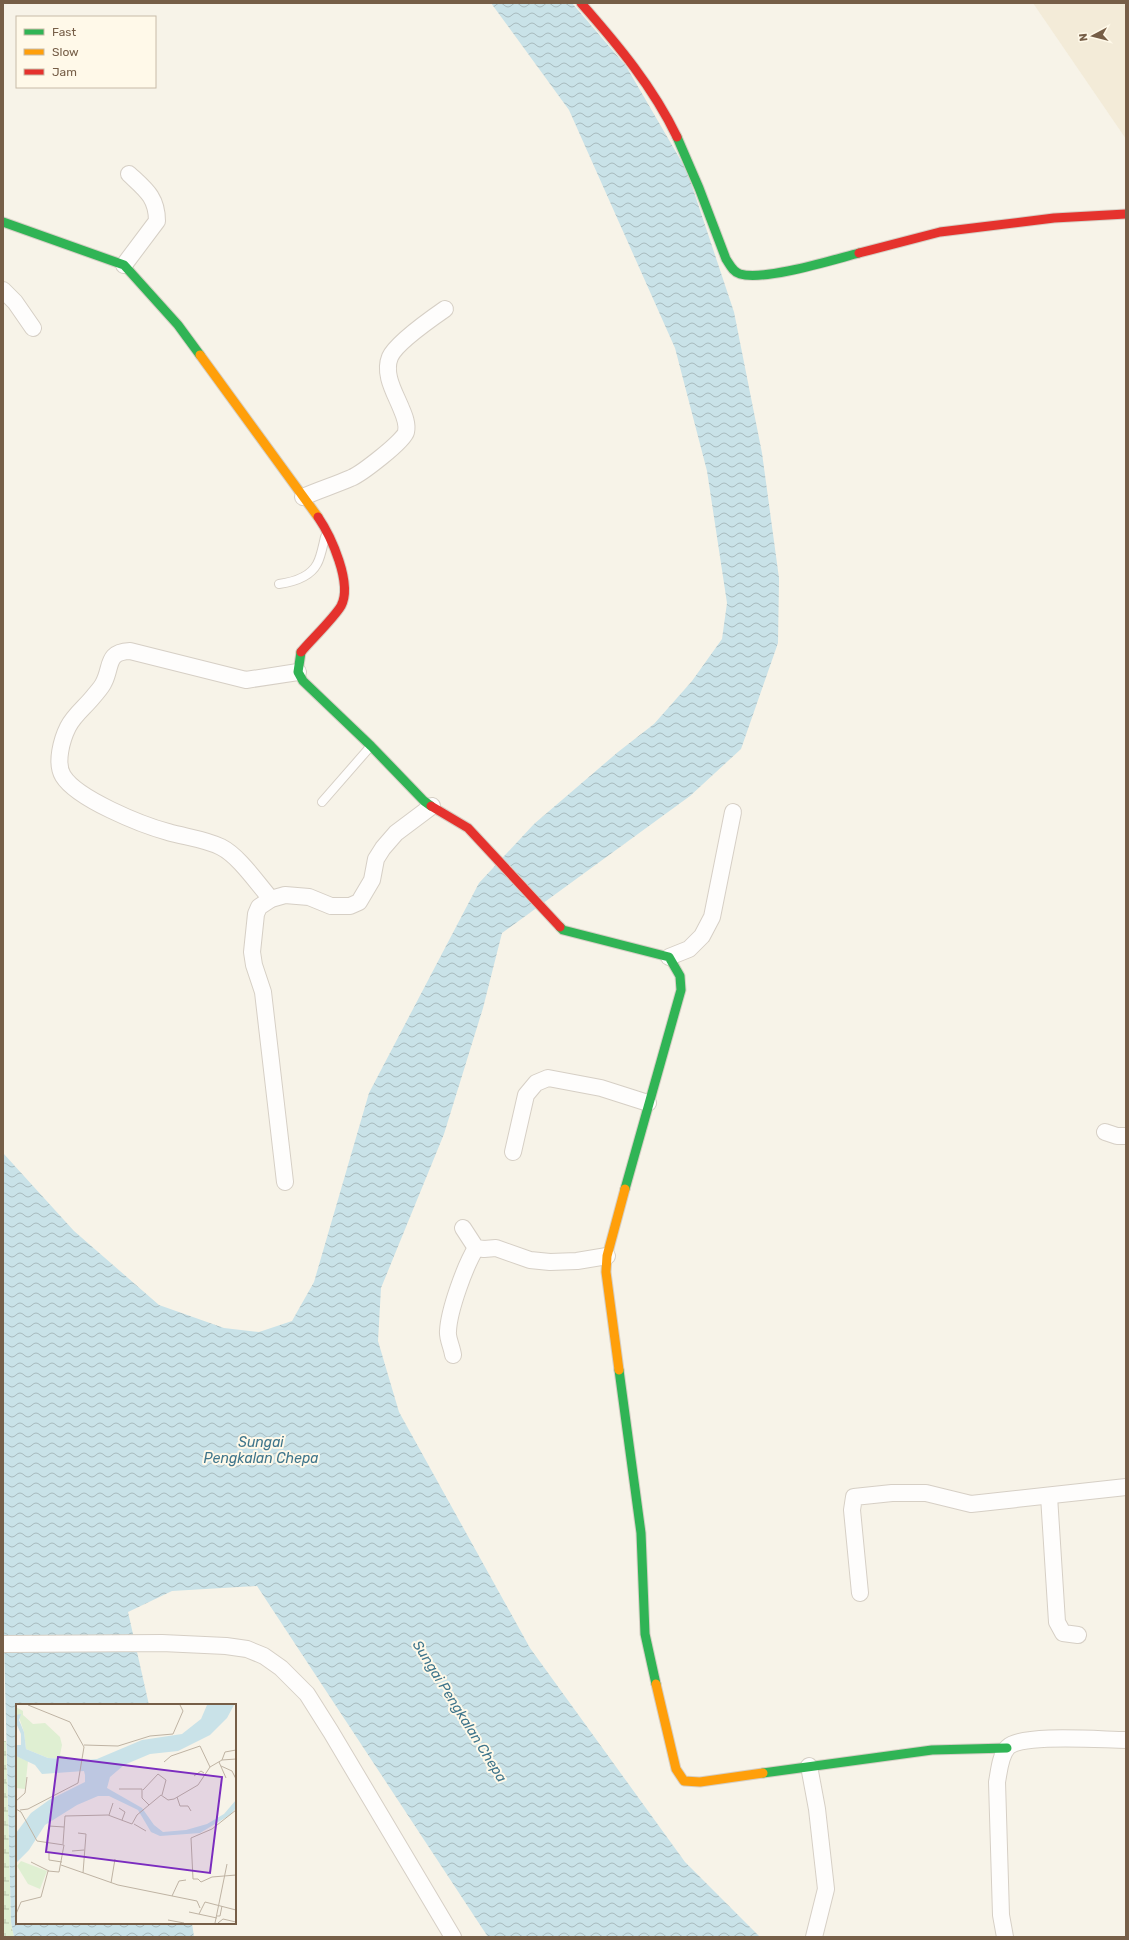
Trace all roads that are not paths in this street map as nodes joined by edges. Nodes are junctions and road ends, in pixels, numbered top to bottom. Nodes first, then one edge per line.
1 (582, 3) edge
2 (129, 174) dead end
3 (1126, 214) edge
4 (3, 222) edge
5 (124, 265) junction
6 (3, 290) edge
7 (445, 309) dead end
8 (33, 328) dead end
9 (303, 497) junction
10 (328, 530) junction
11 (279, 584) dead end
12 (298, 672) junction
13 (371, 746) junction
14 (322, 802) dead end
15 (432, 806) junction
16 (733, 812) dead end
17 (271, 899) junction
18 (669, 957) junction
19 (648, 1102) junction
20 (1105, 1132) dead end
21 (1126, 1136) edge
22 (513, 1152) dead end
23 (285, 1182) dead end
24 (462, 1228) dead end
25 (476, 1248) junction
26 (607, 1256) junction
27 (453, 1355) dead end
28 (1126, 1487) edge
29 (1049, 1496) junction
30 (860, 1593) dead end
31 (1078, 1635) dead end
32 (3, 1644) edge
33 (1126, 1740) edge
34 (1007, 1748) junction
35 (809, 1766) junction
36 (453, 1937) edge
37 (814, 1937) edge
38 (1005, 1937) edge

1 - 3 street
2 - 5 street
4 - 5 street
5 - 9 street
6 - 8 street
7 - 9 street
9 - 10 street
10 - 11 lane
10 - 12 street
12 - 13 street
12 - 17 street
13 - 14 lane
13 - 15 street
15 - 17 street
15 - 18 street
16 - 18 street
17 - 23 street
18 - 19 street
19 - 22 street
19 - 26 street
20 - 21 street
24 - 25 street
25 - 26 street
25 - 27 street
26 - 35 street
28 - 29 street
29 - 30 street
29 - 31 street
32 - 36 street
33 - 34 street
34 - 35 street
34 - 38 street
35 - 37 street

